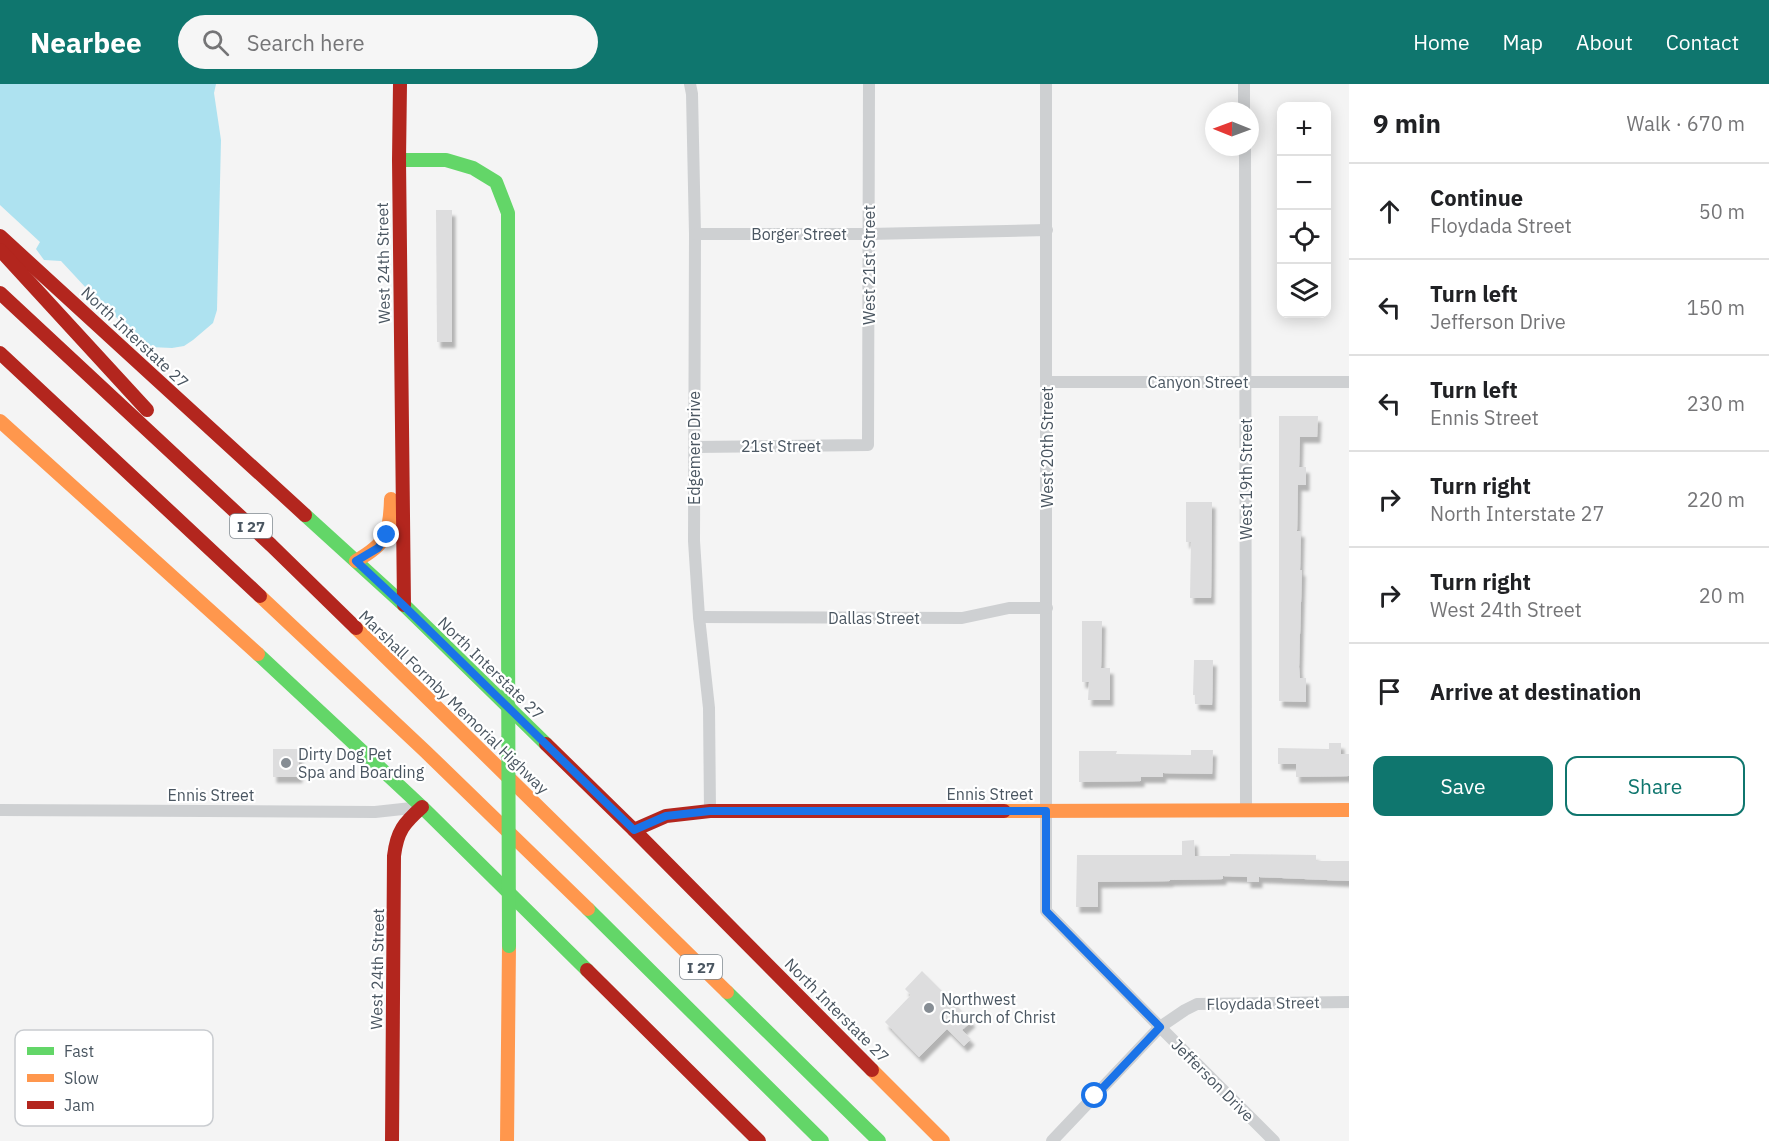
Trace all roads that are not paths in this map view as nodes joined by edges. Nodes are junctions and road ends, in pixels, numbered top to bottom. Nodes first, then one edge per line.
1 (400, 84) edge
2 (690, 84) edge
3 (869, 84) edge
4 (1046, 84) edge
5 (1244, 84) edge
6 (1244, 102) edge
7 (1245, 156) edge
8 (399, 160) junction
9 (1047, 230) junction
10 (695, 234) junction
11 (869, 234) junction
12 (0, 236) edge
13 (0, 250) edge
14 (0, 293) edge
15 (0, 353) edge
16 (0, 369) edge
17 (1047, 382) junction
18 (1246, 382) junction
19 (1349, 382) edge
20 (0, 420) edge
21 (402, 441) junction
22 (868, 446) joint
23 (695, 447) junction
24 (117, 465) junction
25 (271, 544) junction
26 (356, 561) junction
27 (404, 606) junction
28 (1047, 608) junction
29 (699, 617) junction
30 (423, 807) junction
31 (0, 810) edge
32 (1246, 810) junction
33 (1349, 810) edge
34 (710, 811) junction
35 (1046, 811) junction
36 (634, 830) junction
37 (1349, 1002) edge
38 (1160, 1027) junction
39 (392, 1141) edge
40 (507, 1141) edge
41 (759, 1141) edge
42 (822, 1141) edge
43 (879, 1141) edge
44 (943, 1141) edge
45 (1052, 1141) edge
46 (1274, 1141) edge

1 - 8 main road, West 24th Street
2 - 10 street, Edgemere Drive
3 - 11 street, West 21st Street
4 - 9 street, West 20th Street
5 - 6 street
7 - 18 street, West 19th Street
8 - 21 main road, West 24th Street
8 - 40 main road, bridge
9 - 11 street, Borger Street
9 - 17 street, West 20th Street
10 - 11 street, Borger Street
10 - 23 street, Edgemere Drive
11 - 22 street, West 21st Street
12 - 26 main road, North Interstate 27
13 - 25 main road
14 - 25 main road, Marshall Formby Memorial Highway / I 27
15 - 24 main road, I 27
16 - 24 main road
17 - 18 street, Canyon Street
17 - 28 street, West 20th Street
18 - 19 street, Canyon Street
18 - 32 street, West 19th Street
20 - 30 main road
21 - 26 main road, West 24th Street
21 - 27 main road, West 24th Street
22 - 23 street, 21st Street
23 - 29 street, Edgemere Drive
24 - 42 main road, I 27
25 - 43 main road, Marshall Formby Memorial Highway / I 27
26 - 27 main road, North Interstate 27
27 - 36 main road, North Interstate 27
28 - 29 street, Dallas Street
28 - 35 street, West 20th Street
29 - 34 street, Edgemere Drive
30 - 31 street, Ennis Street
30 - 39 main road, West 24th Street
30 - 41 main road
32 - 33 main road, Ennis Street
32 - 35 main road, Ennis Street
34 - 35 main road, Ennis Street
34 - 36 main road, Ennis Street
35 - 38 street, Jefferson Drive
36 - 44 main road, North Interstate 27
37 - 38 street, Floydada Street
38 - 45 street, Floydada Street
38 - 46 street, Jefferson Drive

